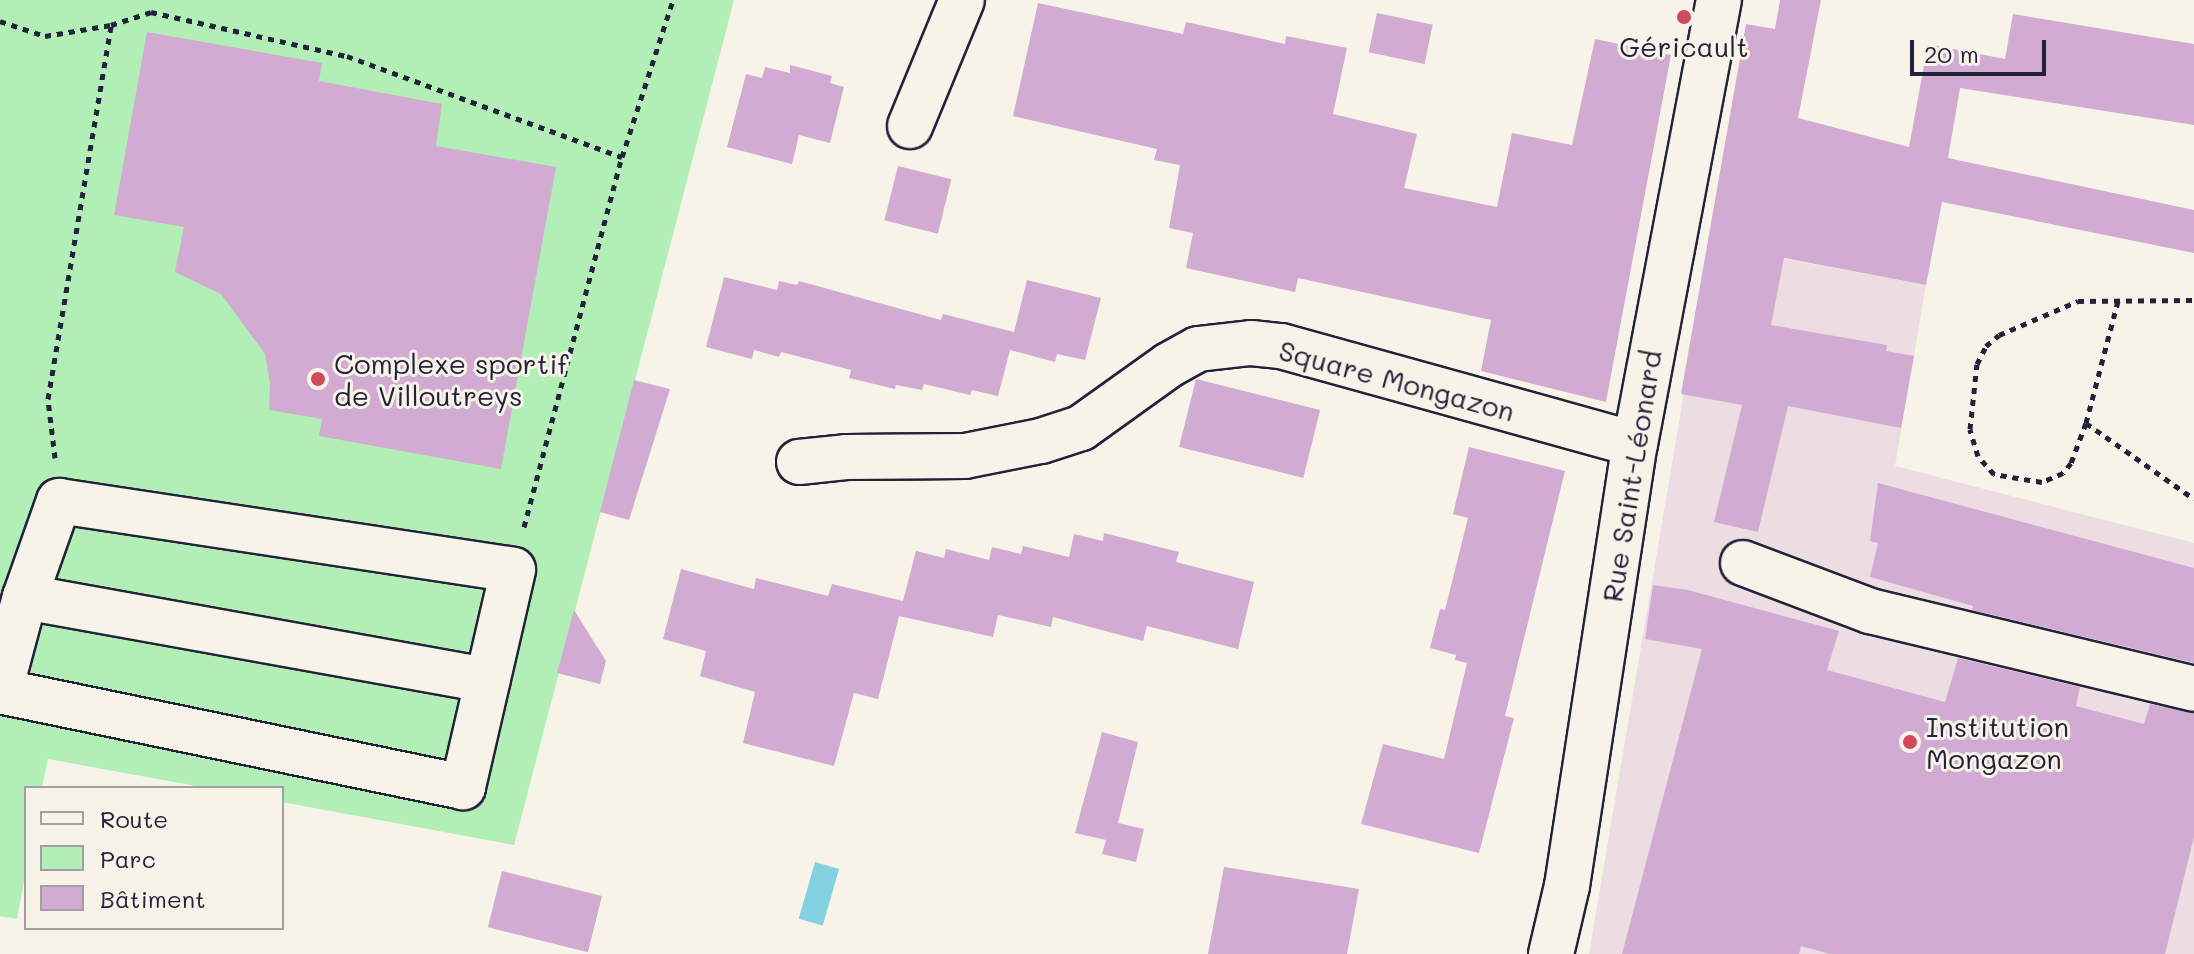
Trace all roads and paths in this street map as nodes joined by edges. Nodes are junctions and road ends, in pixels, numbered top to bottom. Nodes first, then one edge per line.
1 (673, 0) edge
2 (962, 0) edge
3 (1719, 0) edge
4 (0, 21) edge
5 (111, 25) junction
6 (910, 126) dead end
7 (622, 157) junction
8 (2194, 300) edge
9 (2118, 301) junction
10 (2086, 423) junction
11 (1635, 444) junction
12 (799, 462) dead end
13 (2194, 499) edge
14 (59, 501) junction
15 (1743, 563) dead end
16 (513, 570) junction
17 (25, 597) junction
18 (488, 680) junction
19 (2194, 689) edge
20 (0, 691) edge
21 (1551, 954) edge

1 - 7 path
2 - 6 street
3 - 11 street, Rue Saint-Léonard
4 - 5 path
5 - 7 path
5 - 14 path
7 - 16 path
8 - 9 path
9 - 10 path
9 - 10 path
10 - 13 path
11 - 12 street, Square Mongazon
11 - 21 street, Rue Saint-Léonard
14 - 16 street
14 - 17 street
15 - 19 street
16 - 18 street
17 - 18 street
17 - 20 street
18 - 20 street

